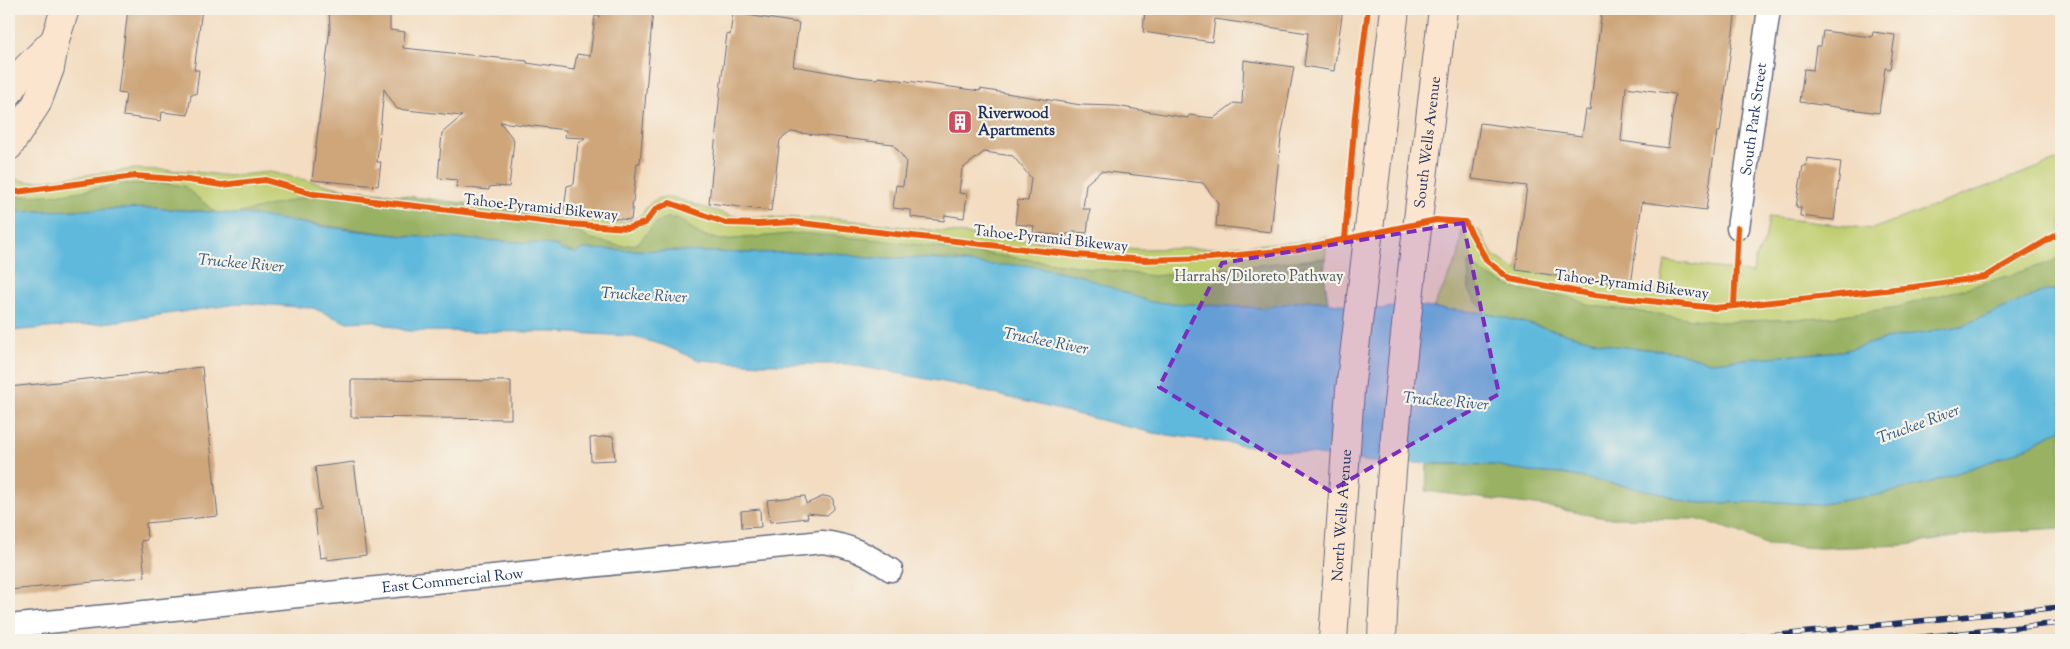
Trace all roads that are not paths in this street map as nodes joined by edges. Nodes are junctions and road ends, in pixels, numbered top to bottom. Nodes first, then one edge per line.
1 (65, 9) edge
2 (1396, 9) edge
3 (1444, 9) edge
4 (1459, 9) edge
5 (1769, 9) edge
6 (55, 40) junction
7 (1435, 81) junction
8 (9, 92) edge
9 (9, 146) edge
10 (1738, 228) dead end
11 (892, 570) dead end
12 (9, 626) edge
13 (1333, 640) edge
14 (1382, 640) edge

1 - 6 main road
2 - 13 main road, North Wells Avenue
3 - 7 main road, South Wells Avenue
4 - 7 main road
5 - 10 street, South Park Street
6 - 8 main road
6 - 9 main road
7 - 14 main road, South Wells Avenue
11 - 12 street, East Commercial Row

